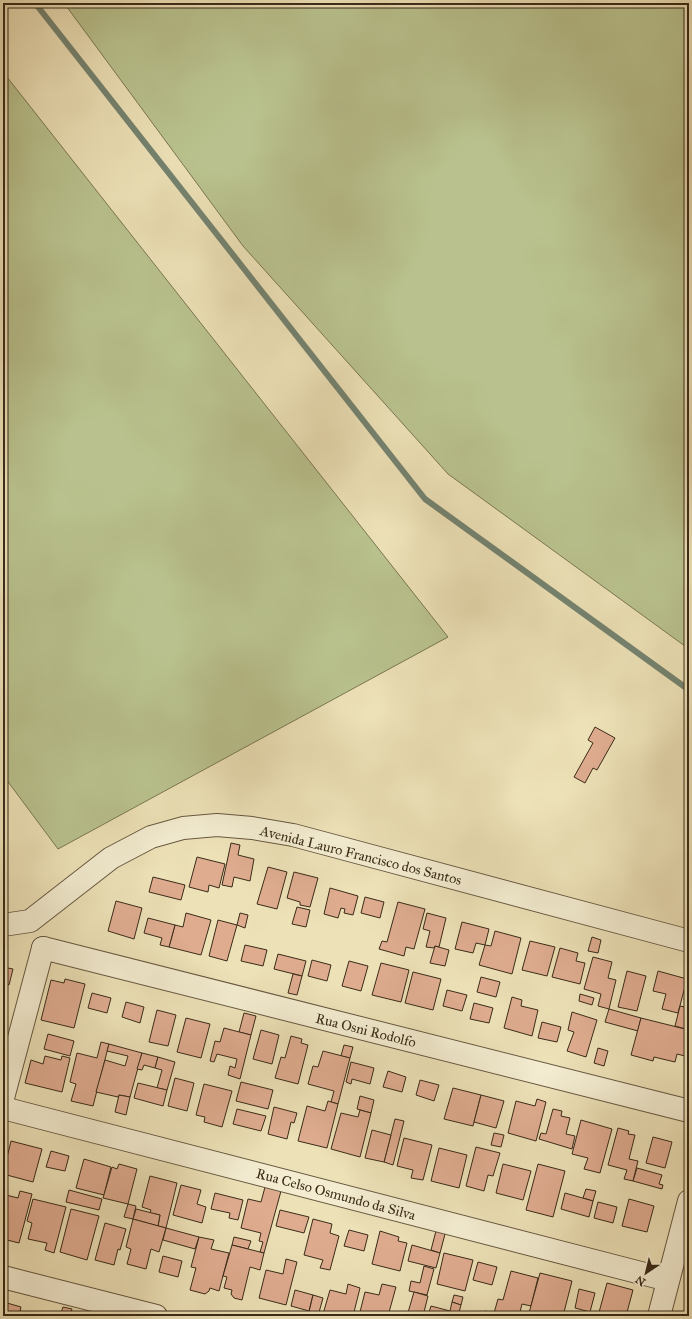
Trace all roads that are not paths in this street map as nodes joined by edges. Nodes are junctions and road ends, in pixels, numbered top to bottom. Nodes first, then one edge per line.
1 (30, 921) junction
2 (3, 925) edge
3 (689, 941) edge
4 (43, 948) junction
5 (3, 1098) edge
6 (3, 1108) edge
7 (689, 1111) edge
8 (689, 1201) edge
9 (3, 1277) edge
10 (668, 1280) junction
11 (156, 1316) edge
12 (659, 1316) edge

1 - 2 street
1 - 3 street, Avenida Lauro Francisco dos Santos
1 - 4 street
4 - 5 street
4 - 7 street, Rua Osni Rodolfo
6 - 10 street, Rua Celso Osmundo da Silva
8 - 10 street
9 - 11 street
10 - 12 street

